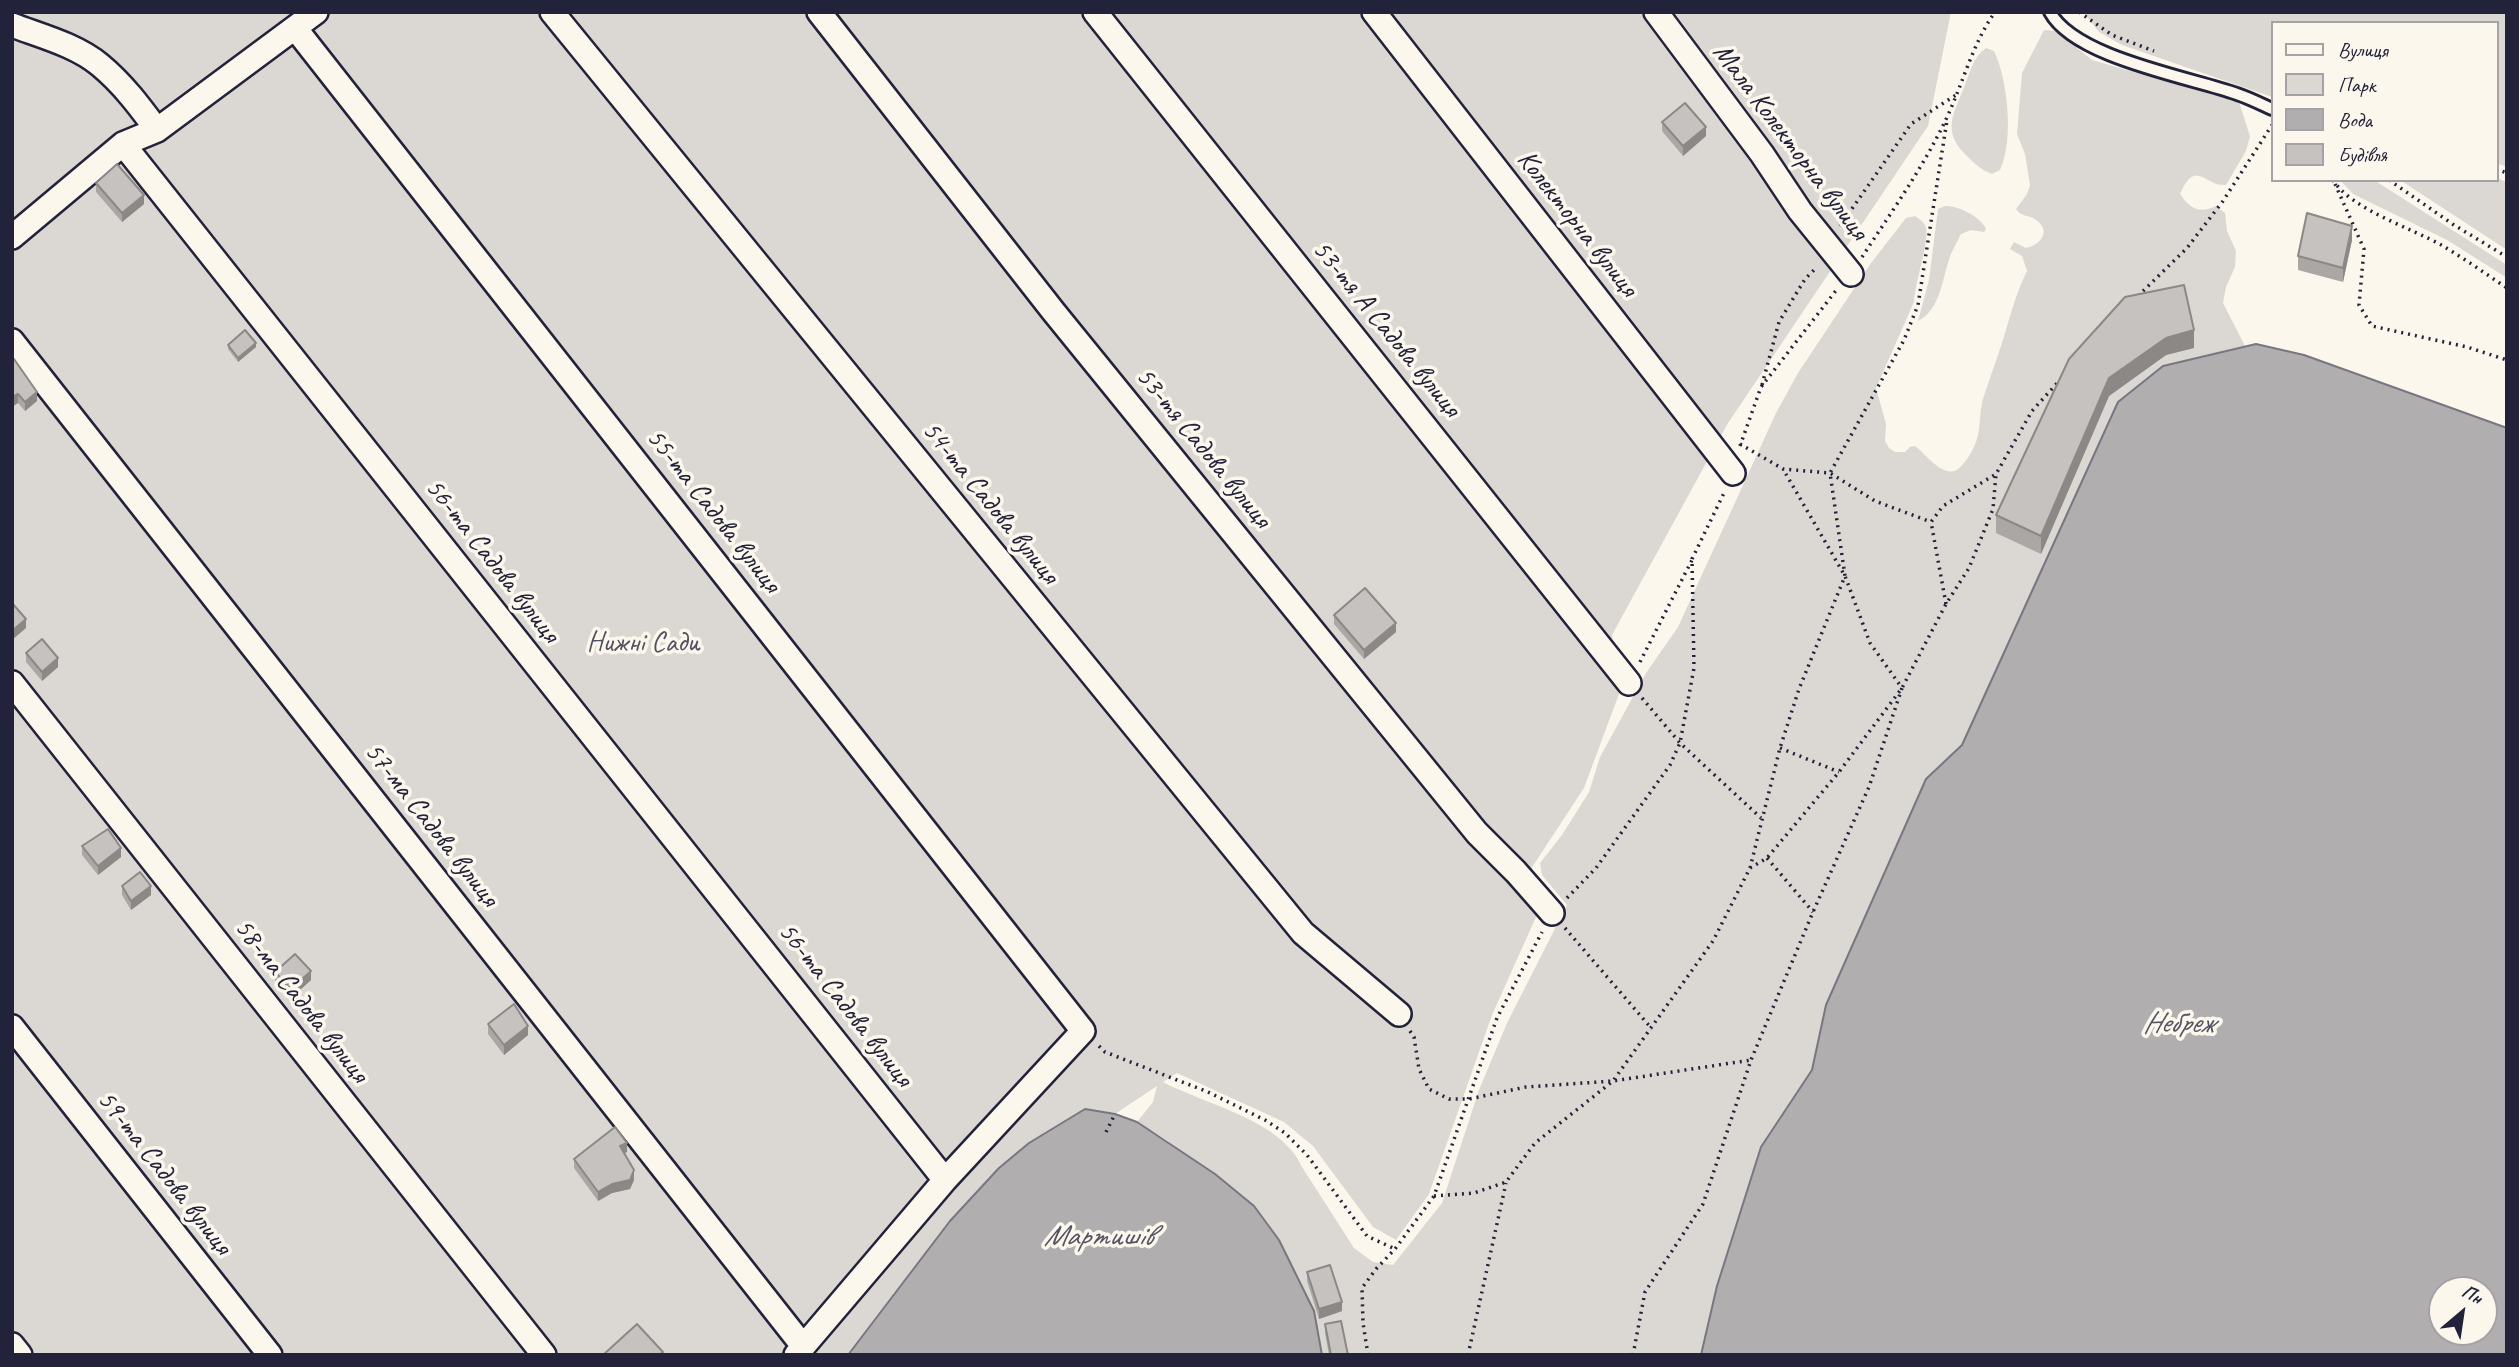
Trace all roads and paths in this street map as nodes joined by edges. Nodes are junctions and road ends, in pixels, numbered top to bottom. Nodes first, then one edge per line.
1 (316, 12) edge
2 (552, 12) edge
3 (819, 12) edge
4 (1095, 12) edge
5 (1374, 12) edge
6 (1656, 12) edge
7 (1994, 12) edge
8 (2050, 12) edge
9 (2079, 12) edge
10 (12, 25) edge
11 (295, 28) junction
12 (2164, 55) dead end
13 (1956, 95) junction
14 (2270, 108) edge
15 (1947, 117) junction
16 (2270, 128) edge
17 (157, 130) junction
18 (123, 144) junction
19 (2334, 182) edge
20 (2392, 182) edge
21 (12, 237) edge
22 (1830, 248) junction
23 (2507, 257) edge
24 (1851, 274) junction
25 (2507, 288) edge
26 (2138, 295) edge
27 (12, 341) edge
28 (2507, 360) edge
29 (2064, 376) edge
30 (1762, 387) junction
31 (1740, 444) junction
32 (1783, 469) junction
33 (1733, 473) junction
34 (1830, 473) junction
35 (1996, 474) junction
36 (1931, 522) junction
37 (1692, 559) junction
38 (1845, 576) junction
39 (1946, 604) junction
40 (12, 683) edge
41 (1629, 683) junction
42 (1902, 688) junction
43 (1680, 743) junction
44 (1780, 748) junction
45 (1839, 772) junction
46 (1761, 818) junction
47 (1767, 858) junction
48 (1750, 868) junction
49 (1812, 912) junction
50 (1552, 913) junction
51 (1399, 1014) joint
52 (12, 1027) edge
53 (1652, 1029) junction
54 (1083, 1031) junction
55 (1751, 1060) junction
56 (1613, 1081) junction
57 (1469, 1099) junction
58 (1115, 1114) dead end
59 (1106, 1132) dead end
60 (945, 1180) junction
61 (1506, 1182) junction
62 (1434, 1196) junction
63 (1395, 1249) junction
64 (12, 1345) edge
65 (799, 1350) edge
66 (20, 1355) edge
67 (270, 1355) edge
68 (544, 1355) edge
69 (1368, 1355) edge
70 (1468, 1355) edge
71 (1633, 1355) edge

1 - 11 street
2 - 51 street, 54-та Садова вулиця
3 - 50 street, 53-тя Садова вулиця
4 - 41 street, 53-тя А Садова вулиця
5 - 33 street, Колекторна вулиця
6 - 22 street, Мала Колекторна вулиця
7 - 13 path
8 - 14 lane
9 - 12 path
10 - 17 street
11 - 17 street
11 - 54 street, 55-та Садова вулиця
13 - 15 path
13 - 22 path
15 - 24 path
15 - 34 path
16 - 26 path
17 - 18 street
18 - 21 street
18 - 60 street, 56-та Садова вулиця
19 - 25 path
19 - 28 path
20 - 23 path
22 - 24 street, Мала Колекторна вулиця
22 - 30 path
24 - 30 path
27 - 65 street, 57-ма Садова вулиця
29 - 35 path
30 - 31 path
31 - 32 path
31 - 33 path
32 - 34 path
32 - 38 path
33 - 37 path
34 - 36 path
34 - 38 path
35 - 36 path
35 - 39 path
36 - 39 path
37 - 41 path
37 - 43 path
38 - 42 path
38 - 44 path
39 - 42 path
40 - 68 street, 58-ма Садова вулиця
41 - 43 path
42 - 45 path
42 - 49 path
43 - 46 path
43 - 50 path
44 - 45 path
44 - 46 path
45 - 47 path
46 - 48 path
47 - 48 path
47 - 49 path
48 - 53 path
49 - 55 path
50 - 53 path
50 - 57 path
51 - 57 path
52 - 67 street, 59-та Садова вулиця
53 - 56 path
54 - 60 street
54 - 63 path
55 - 56 path
55 - 71 path
56 - 57 path
56 - 61 path
57 - 62 path
58 - 59 path
60 - 65 street
61 - 62 path
61 - 70 path
62 - 63 path
63 - 69 path
64 - 66 street

